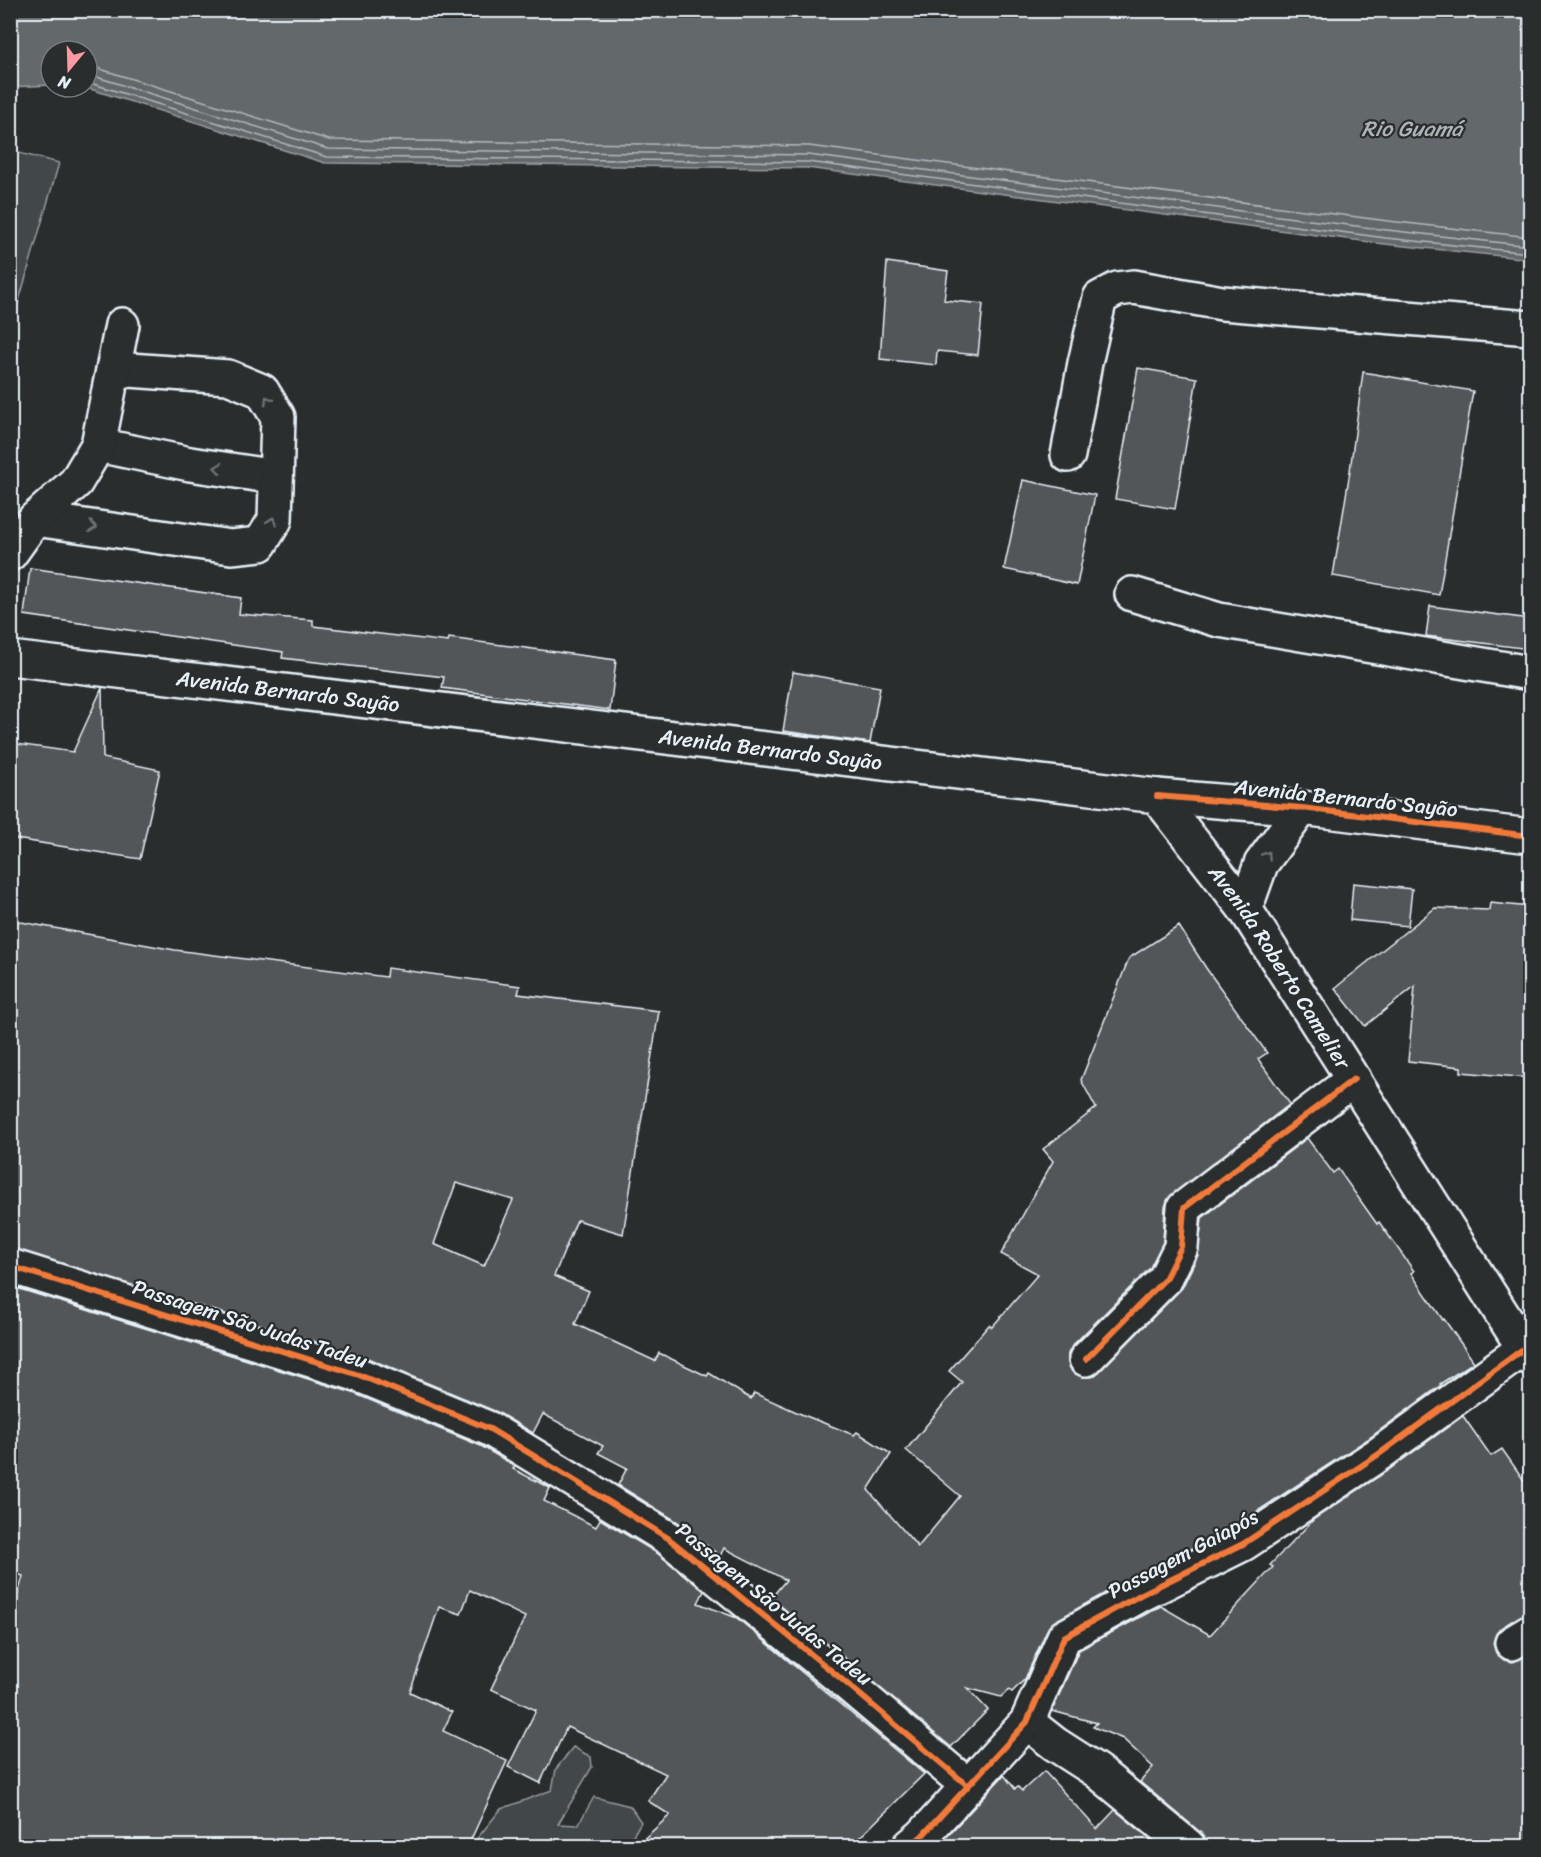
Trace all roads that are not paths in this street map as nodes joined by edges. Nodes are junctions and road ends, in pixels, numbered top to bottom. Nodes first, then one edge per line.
1 (122, 325) dead end
2 (1530, 328) edge
3 (115, 369) junction
4 (98, 445) junction
5 (1068, 455) dead end
6 (276, 477) junction
7 (35, 519) junction
8 (10, 554) edge
9 (1132, 594) dead end
10 (10, 658) edge
11 (1530, 673) edge
12 (1157, 796) junction
13 (1302, 808) junction
14 (1530, 836) edge
15 (1245, 909) junction
16 (1354, 1079) junction
17 (10, 1266) edge
18 (1528, 1350) edge
19 (1086, 1359) dead end
20 (1027, 1722) junction
21 (968, 1785) junction
22 (910, 1846) edge
23 (1188, 1846) edge

1 - 3 street
2 - 5 street
3 - 4 street
6 -> 3 street
6 -> 4 street
4 - 7 street
7 -> 6 street
7 - 8 street
9 - 11 street
10 - 12 street, Avenida Bernardo Sayão
12 - 13 street, Avenida Bernardo Sayão
12 - 15 street, Avenida Roberto Camelier
13 - 14 street, Avenida Bernardo Sayão
15 -> 13 street
15 - 16 street, Avenida Roberto Camelier
16 - 18 street, Avenida Roberto Camelier
16 - 19 street
17 - 21 street, Passagem São Judas Tadeu
18 - 20 street, Passagem Gaiapós
20 - 21 street, Passagem Gaiapós
20 - 23 street
21 - 22 street, Passagem Gaiapós

